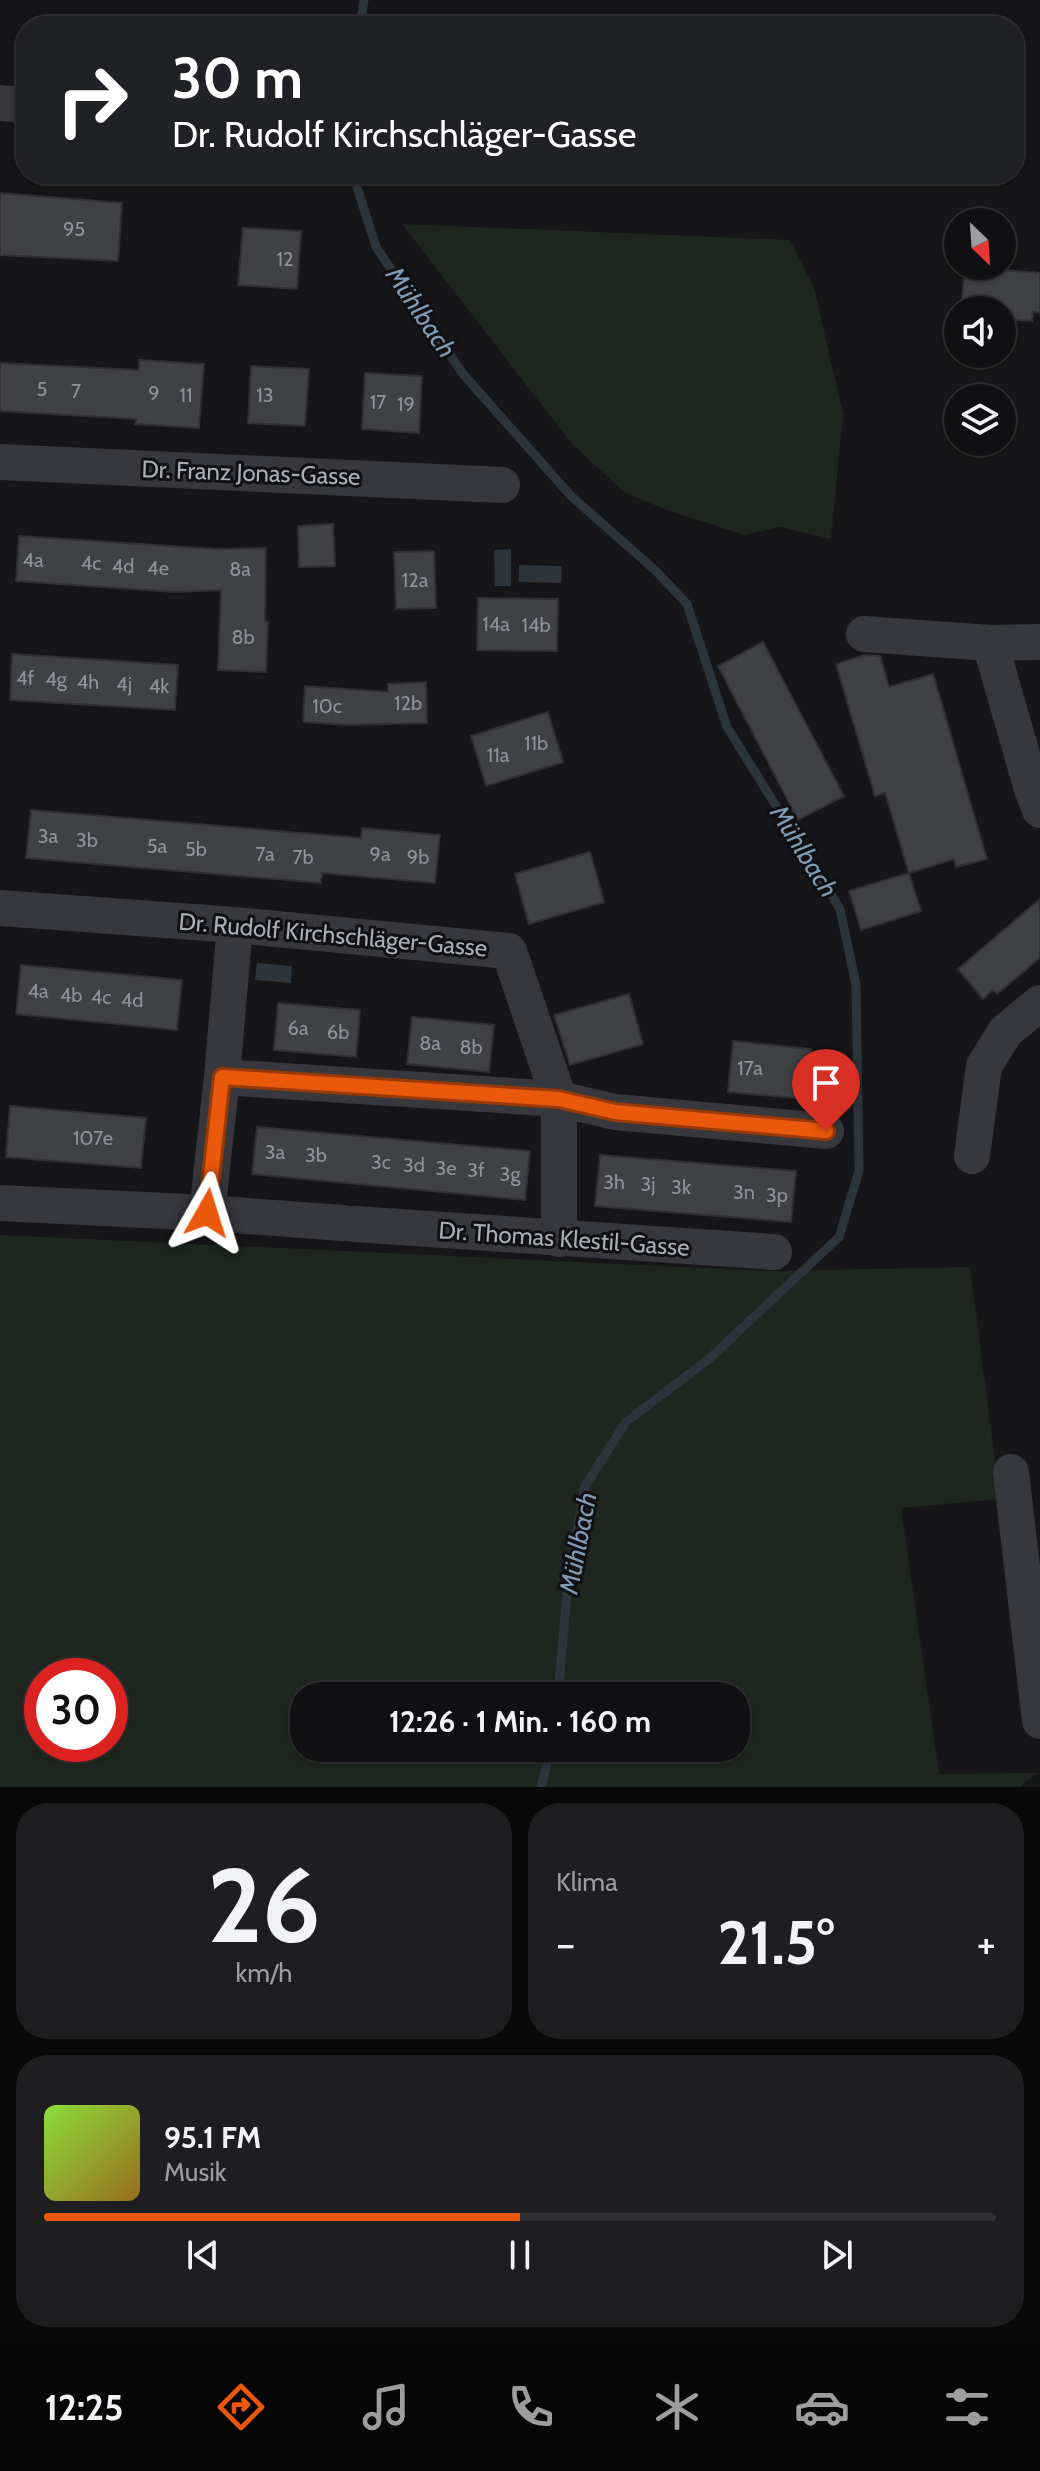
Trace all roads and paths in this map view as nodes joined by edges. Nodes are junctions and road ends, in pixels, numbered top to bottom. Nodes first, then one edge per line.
1 (0, 462) edge
2 (502, 485) dead end
3 (864, 634) dead end
4 (1040, 642) edge
5 (990, 643) junction
6 (1040, 810) edge
7 (0, 908) edge
8 (235, 925) junction
9 (1040, 1003) edge
10 (222, 1077) junction
11 (559, 1099) junction
12 (826, 1131) dead end
13 (972, 1156) dead end
14 (0, 1203) edge
15 (207, 1213) junction
16 (559, 1239) junction
17 (774, 1252) dead end
18 (1011, 1472) dead end
19 (1040, 1721) edge

1 - 2 street, Dr. Franz Jonas-Gasse
3 - 5 street
4 - 5 street
5 - 6 street
7 - 8 street, Dr. Rudolf Kirchschläger-Gasse
8 - 10 street
8 - 11 street, Dr. Rudolf Kirchschläger-Gasse
9 - 13 street
10 - 11 street
10 - 15 street
11 - 12 street
11 - 16 street
14 - 15 street, Dr. Thomas Klestil-Gasse
15 - 16 street, Dr. Thomas Klestil-Gasse
16 - 17 street, Dr. Thomas Klestil-Gasse
18 - 19 street

